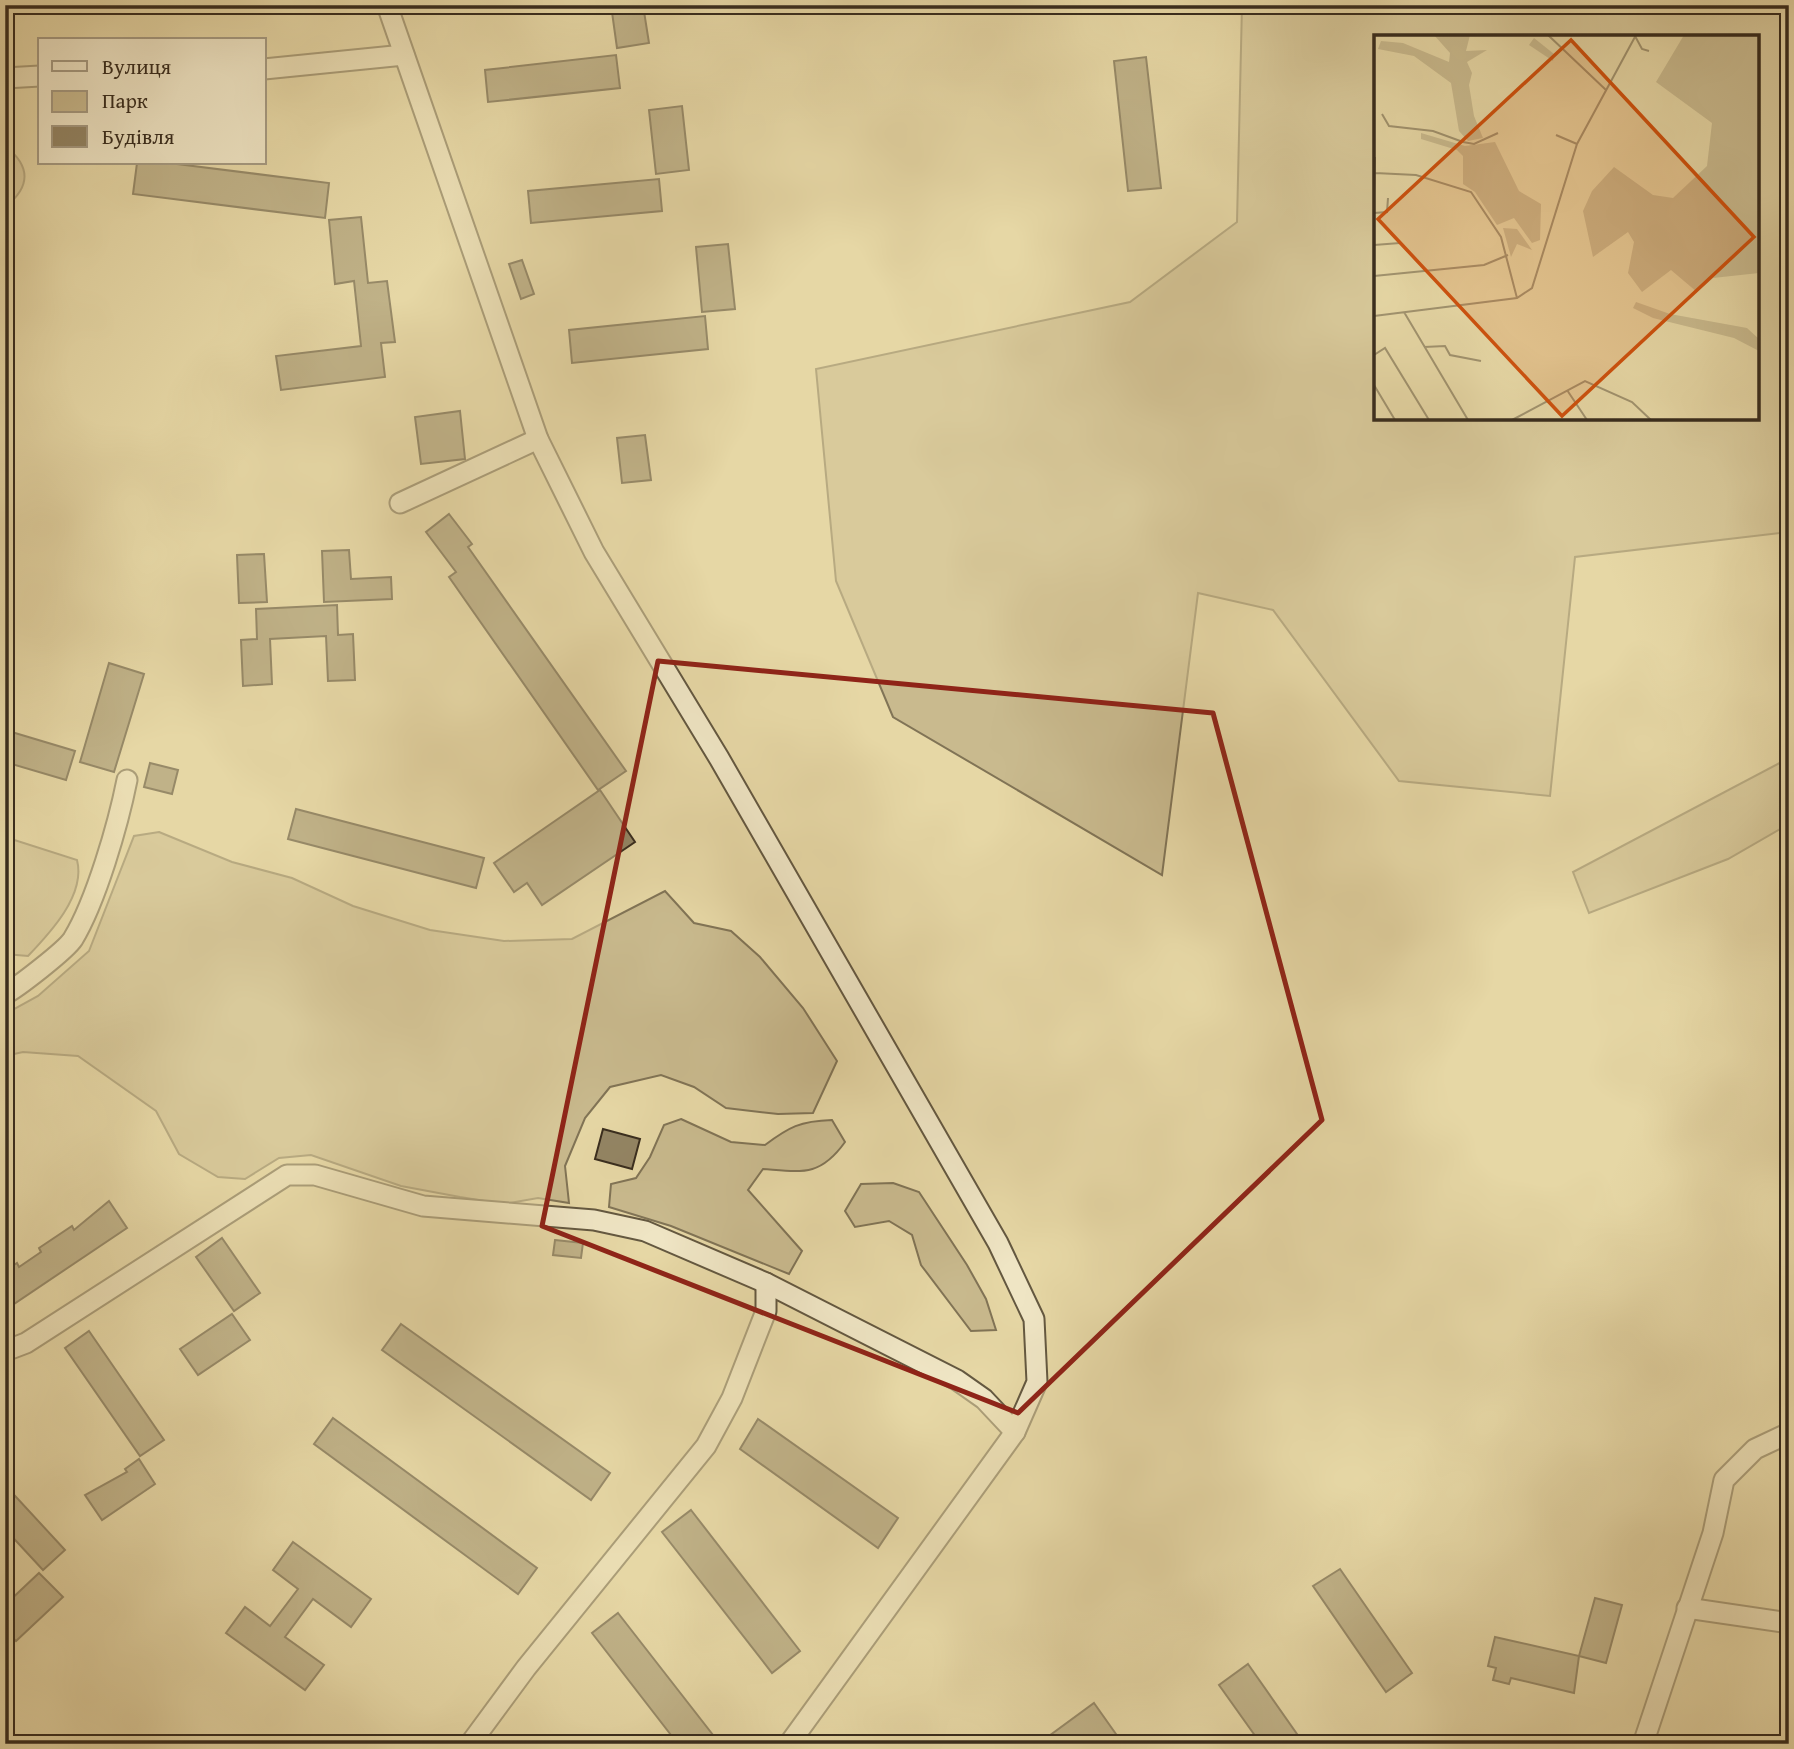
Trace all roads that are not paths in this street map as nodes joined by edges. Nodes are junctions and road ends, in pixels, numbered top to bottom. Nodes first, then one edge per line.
1 (387, 5) edge
2 (404, 55) junction
3 (266, 69) edge
4 (38, 76) edge
5 (5, 78) edge
6 (538, 439) junction
7 (400, 503) dead end
8 (127, 780) dead end
9 (5, 994) edge
10 (765, 1283) junction
11 (5, 1351) edge
12 (1015, 1432) junction
13 (1789, 1433) edge
14 (1687, 1608) junction
15 (1789, 1623) edge
16 (470, 1744) edge
17 (789, 1744) edge
18 (1643, 1744) edge

1 - 2 street
2 - 3 street
2 - 6 street
4 - 5 street
6 - 7 street
6 - 12 street
8 - 9 street
10 - 11 street
10 - 12 street
10 - 16 street
12 - 17 street
13 - 14 street
14 - 15 street
14 - 18 street

